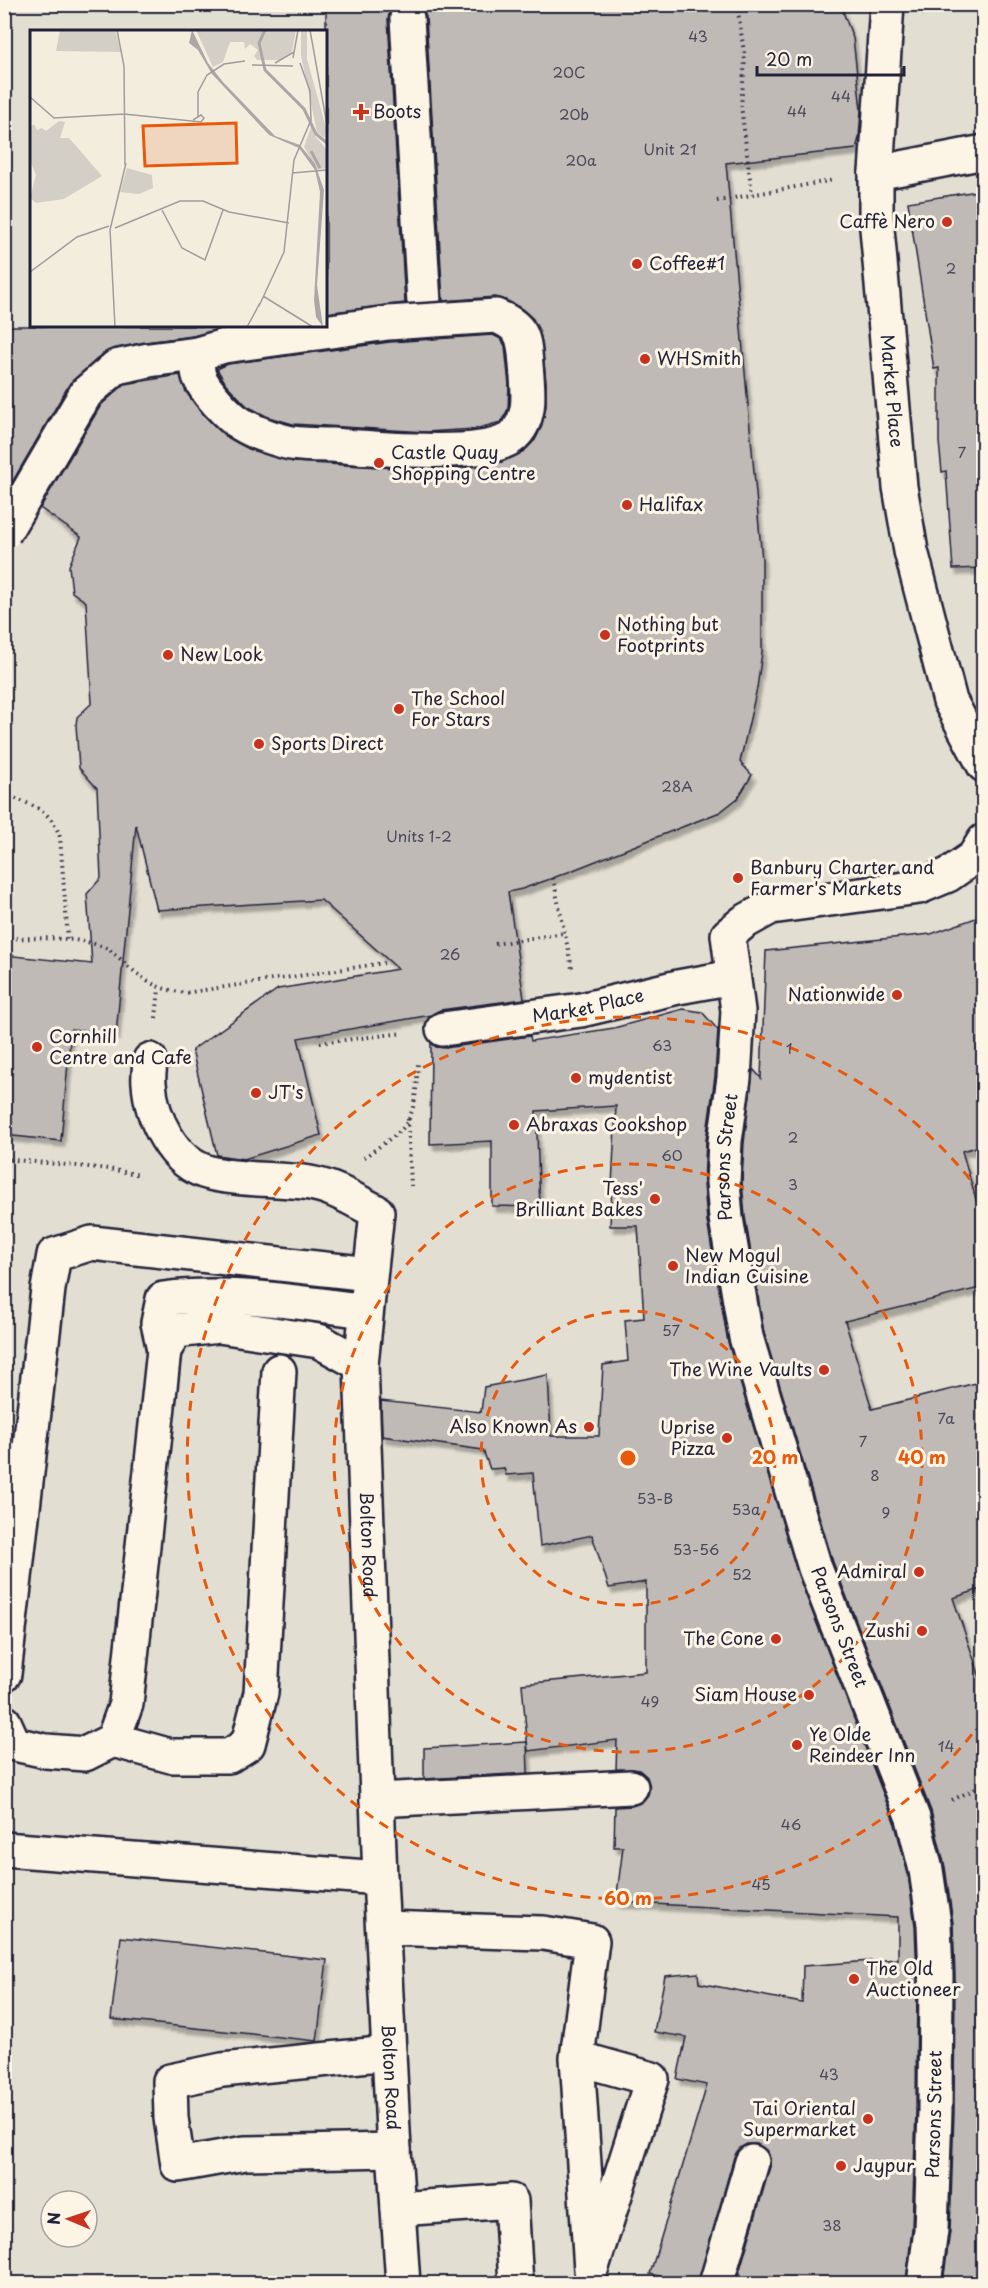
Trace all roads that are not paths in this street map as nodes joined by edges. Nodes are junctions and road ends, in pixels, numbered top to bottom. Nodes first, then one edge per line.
1 (887, 4) edge
2 (407, 18) dead end
3 (984, 152) edge
4 (876, 173) junction
5 (425, 321) junction
6 (197, 354) junction
7 (4, 533) edge
8 (984, 765) edge
9 (984, 841) edge
10 (733, 977) junction
11 (443, 1029) road end
12 (150, 1060) dead end
13 (370, 1274) junction
14 (366, 1311) junction
15 (164, 1350) junction
16 (361, 1364) junction
17 (279, 1371) dead end
18 (4, 1674) edge
19 (4, 1722) edge
20 (113, 1740) junction
21 (631, 1787) dead end
22 (377, 1800) junction
23 (4, 1849) edge
24 (380, 1878) junction
25 (382, 1928) junction
26 (389, 2053) junction
27 (577, 2058) junction
28 (394, 2150) junction
29 (752, 2162) dead end
30 (398, 2209) junction
31 (403, 2280) edge
32 (516, 2283) edge
33 (716, 2283) edge
34 (924, 2283) edge

1 - 4 street, Market Place
2 - 5 street
3 - 4 street
4 - 8 street, Market Place
5 - 6 street, bridge
5 - 6 street, bridge
6 - 7 street, bridge
9 - 10 street, Parsons Street
10 - 11 street, Market Place
10 - 34 street, Parsons Street
12 - 13 street, Bolton Road
13 - 14 street, Bolton Road
13 - 18 street
14 - 15 street
14 - 16 street, Bolton Road
15 - 16 street
15 - 20 street
16 - 22 street, Bolton Road
17 - 20 street
19 - 20 street
21 - 22 street
22 - 24 street, Bolton Road
23 - 24 street
24 - 25 street, Bolton Road
25 - 26 street, Bolton Road
25 - 27 street
26 - 28 street, Bolton Road
26 - 28 street
27 - 27 street
28 - 30 street, Bolton Road
29 - 33 street
30 - 31 street, Bolton Road
30 - 32 street

